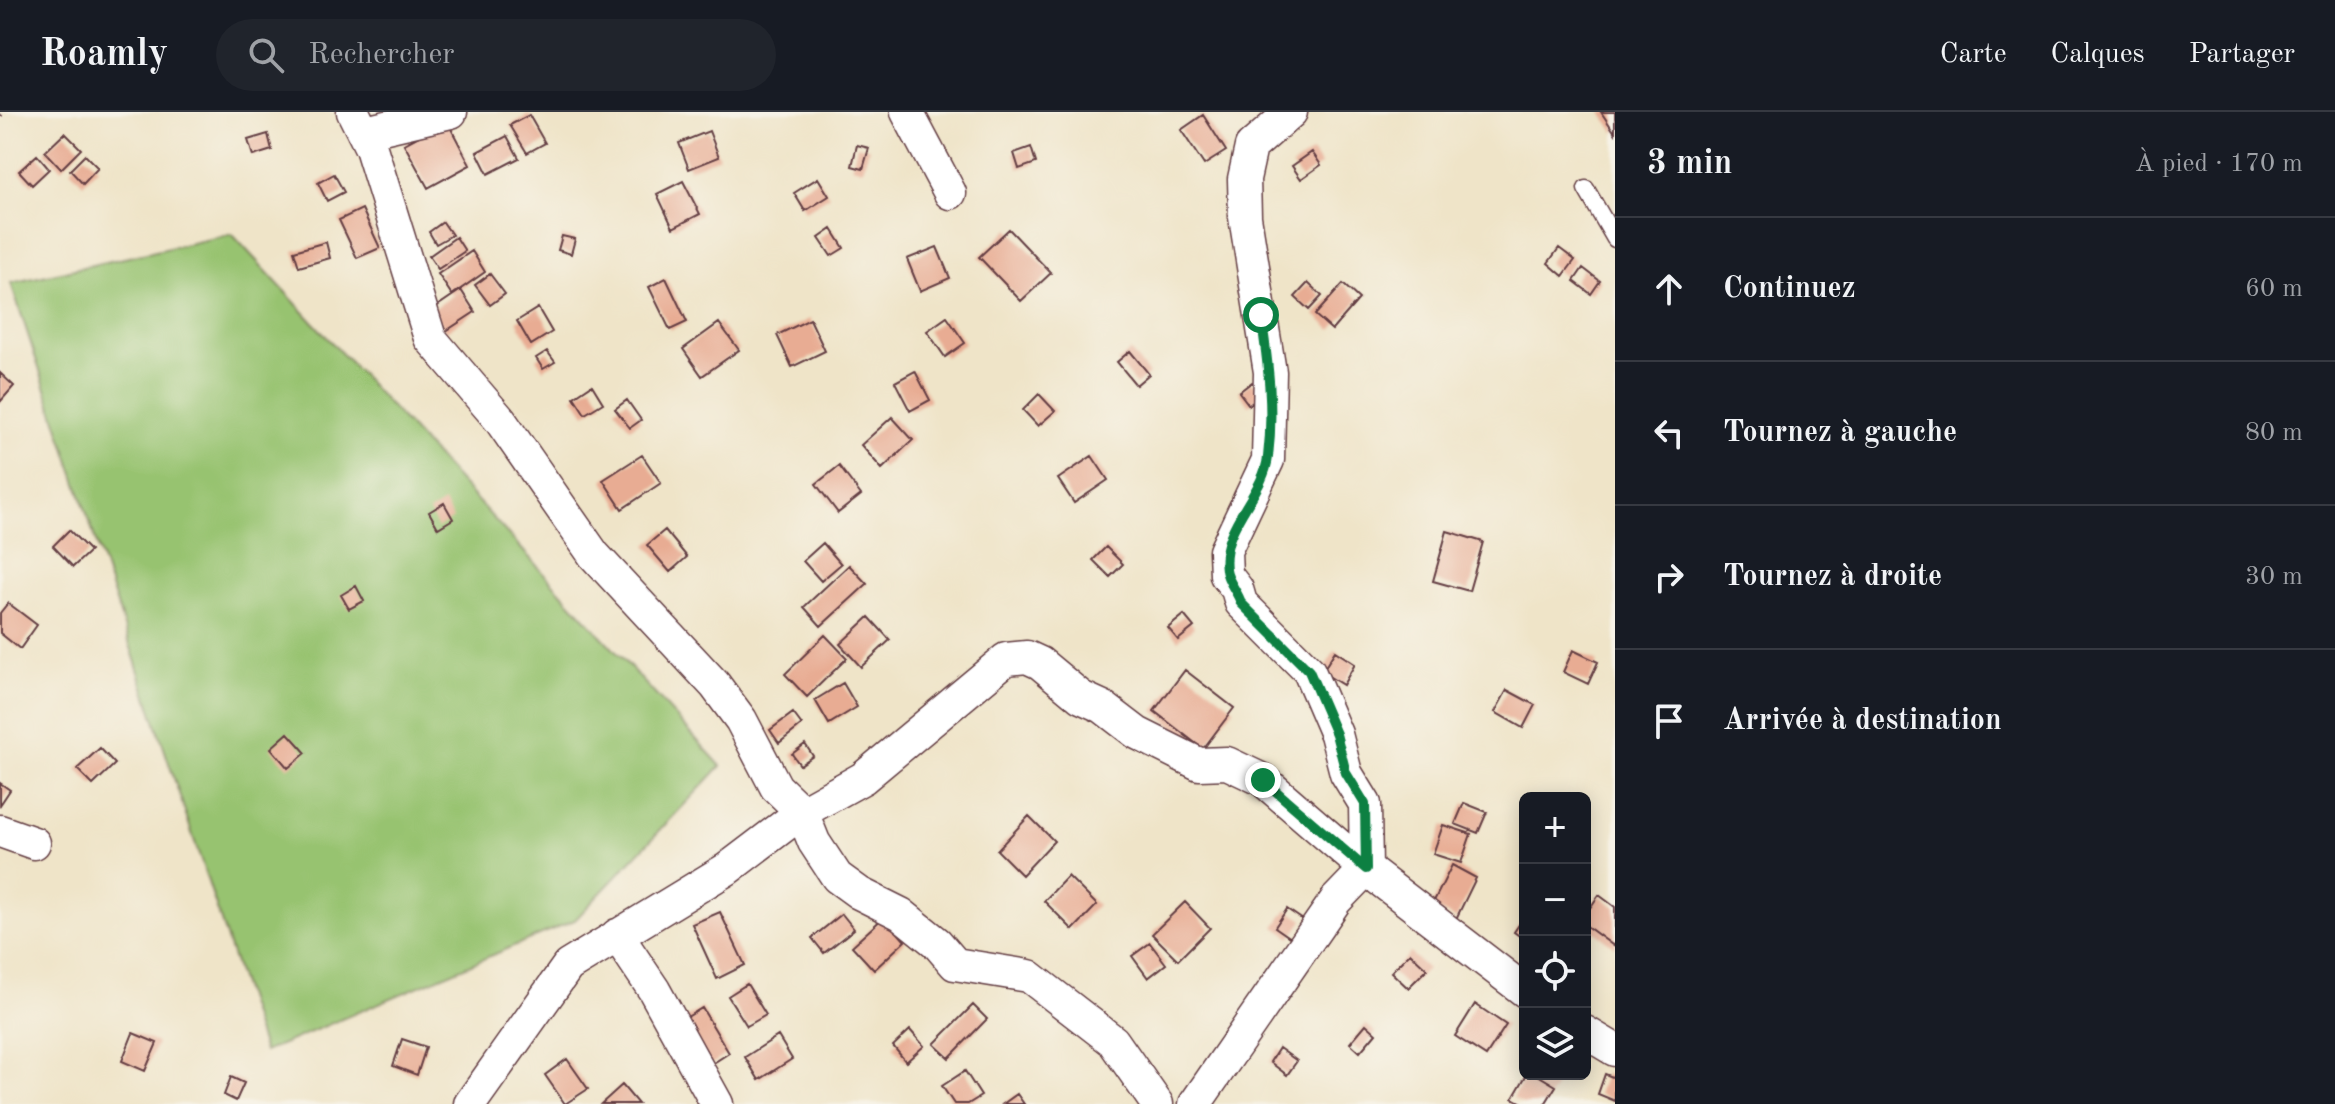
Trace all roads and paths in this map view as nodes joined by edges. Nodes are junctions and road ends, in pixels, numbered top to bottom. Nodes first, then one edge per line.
1 (451, 112) edge
2 (907, 112) edge
3 (1291, 112) edge
4 (359, 122) edge
5 (1586, 189) dead end
6 (950, 193) dead end
7 (1615, 239) edge
8 (802, 812) junction
9 (0, 831) edge
10 (34, 843) dead end
11 (1366, 869) junction
12 (617, 935) junction
13 (1519, 986) edge
14 (1591, 1036) edge
15 (1615, 1050) edge
16 (470, 1104) edge
17 (717, 1104) edge
18 (1157, 1104) edge
19 (1195, 1104) edge

1 - 4 street
2 - 6 street
3 - 11 street
4 - 8 street
5 - 7 lane
8 - 11 street
8 - 12 street
8 - 18 street
9 - 10 street
11 - 13 street
11 - 19 street
12 - 16 street
12 - 17 street
14 - 15 street

